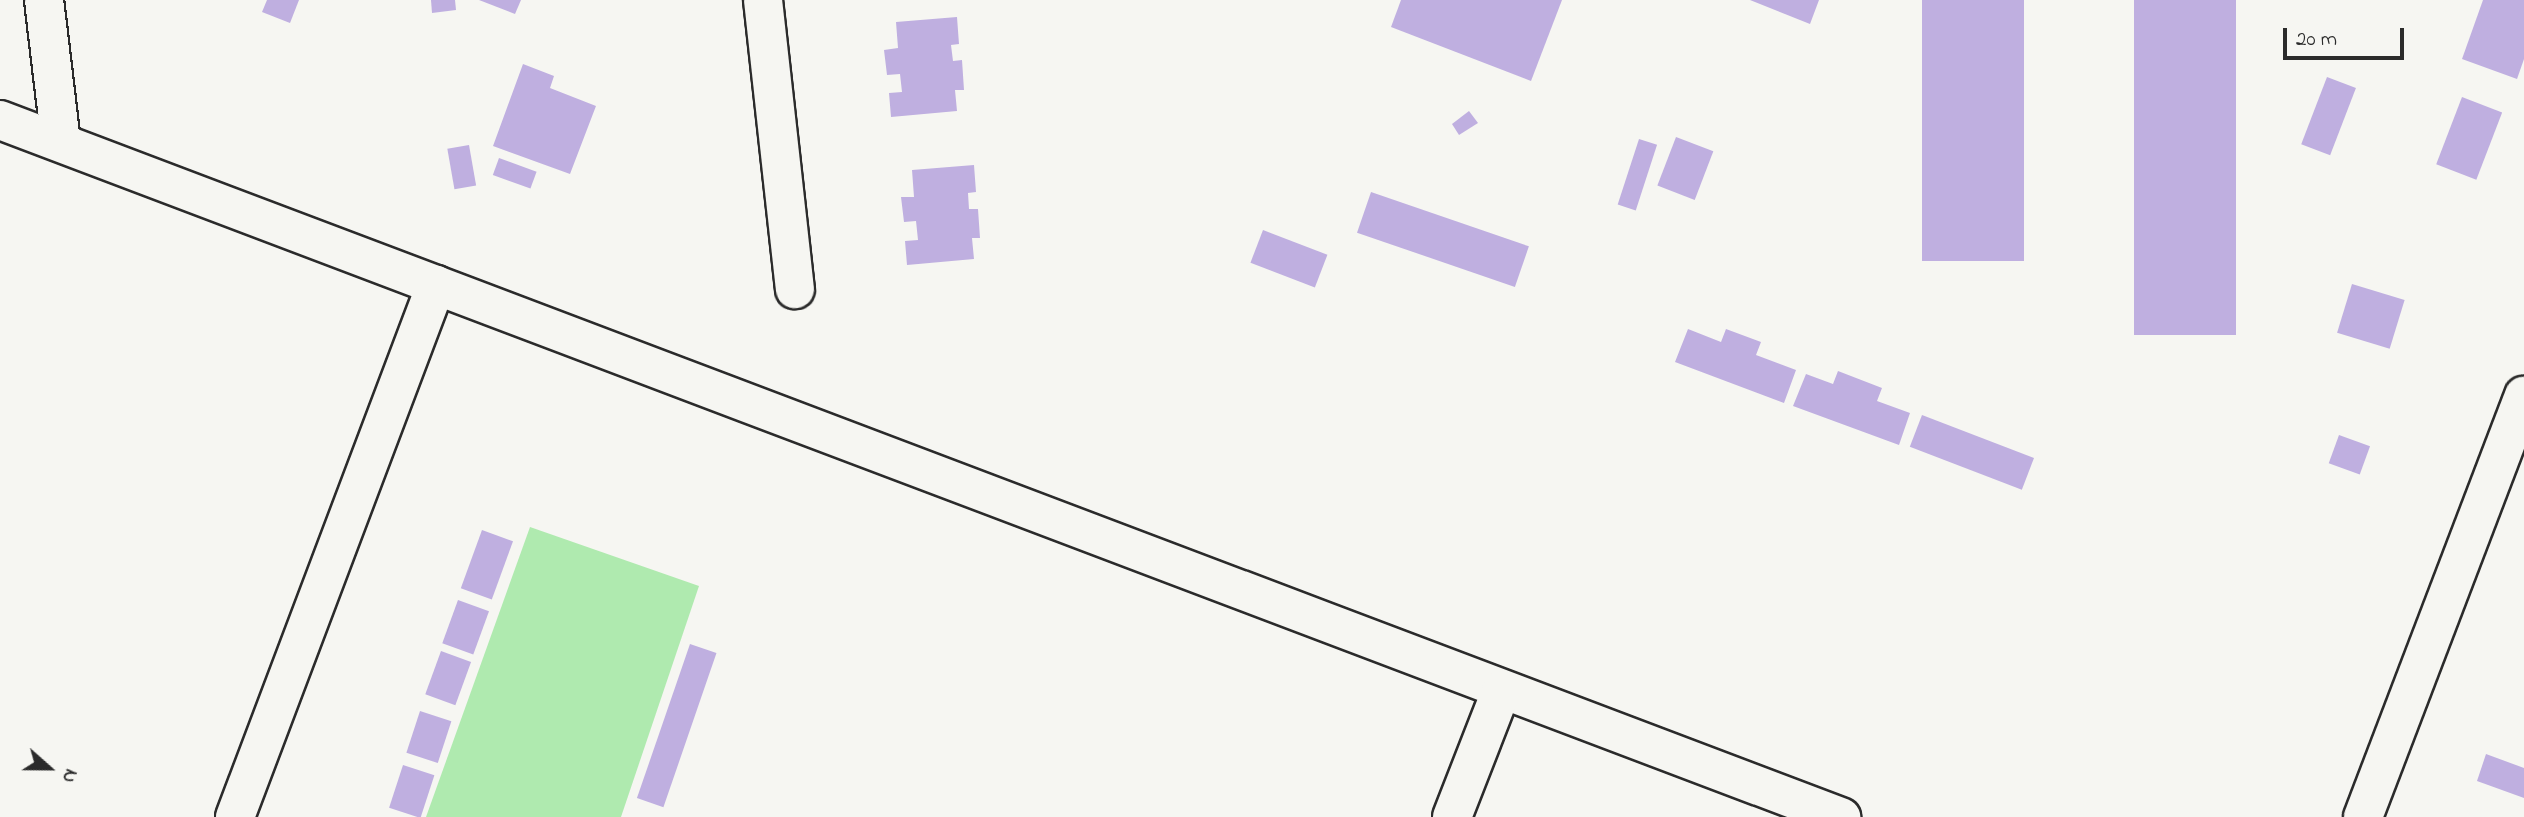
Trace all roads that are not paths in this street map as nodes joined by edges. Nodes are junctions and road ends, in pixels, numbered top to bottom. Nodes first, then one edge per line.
1 (44, 0) edge
2 (763, 0) edge
3 (0, 120) edge
4 (61, 142) junction
5 (436, 285) junction
6 (794, 289) dead end
7 (2524, 396) edge
8 (1502, 689) junction
9 (235, 817) edge
10 (1452, 817) edge
11 (1841, 817) edge
12 (2363, 817) edge

1 - 4 street
2 - 6 street
3 - 4 street
4 - 5 street
5 - 8 street
5 - 9 street
7 - 12 street
8 - 10 street
8 - 11 street

